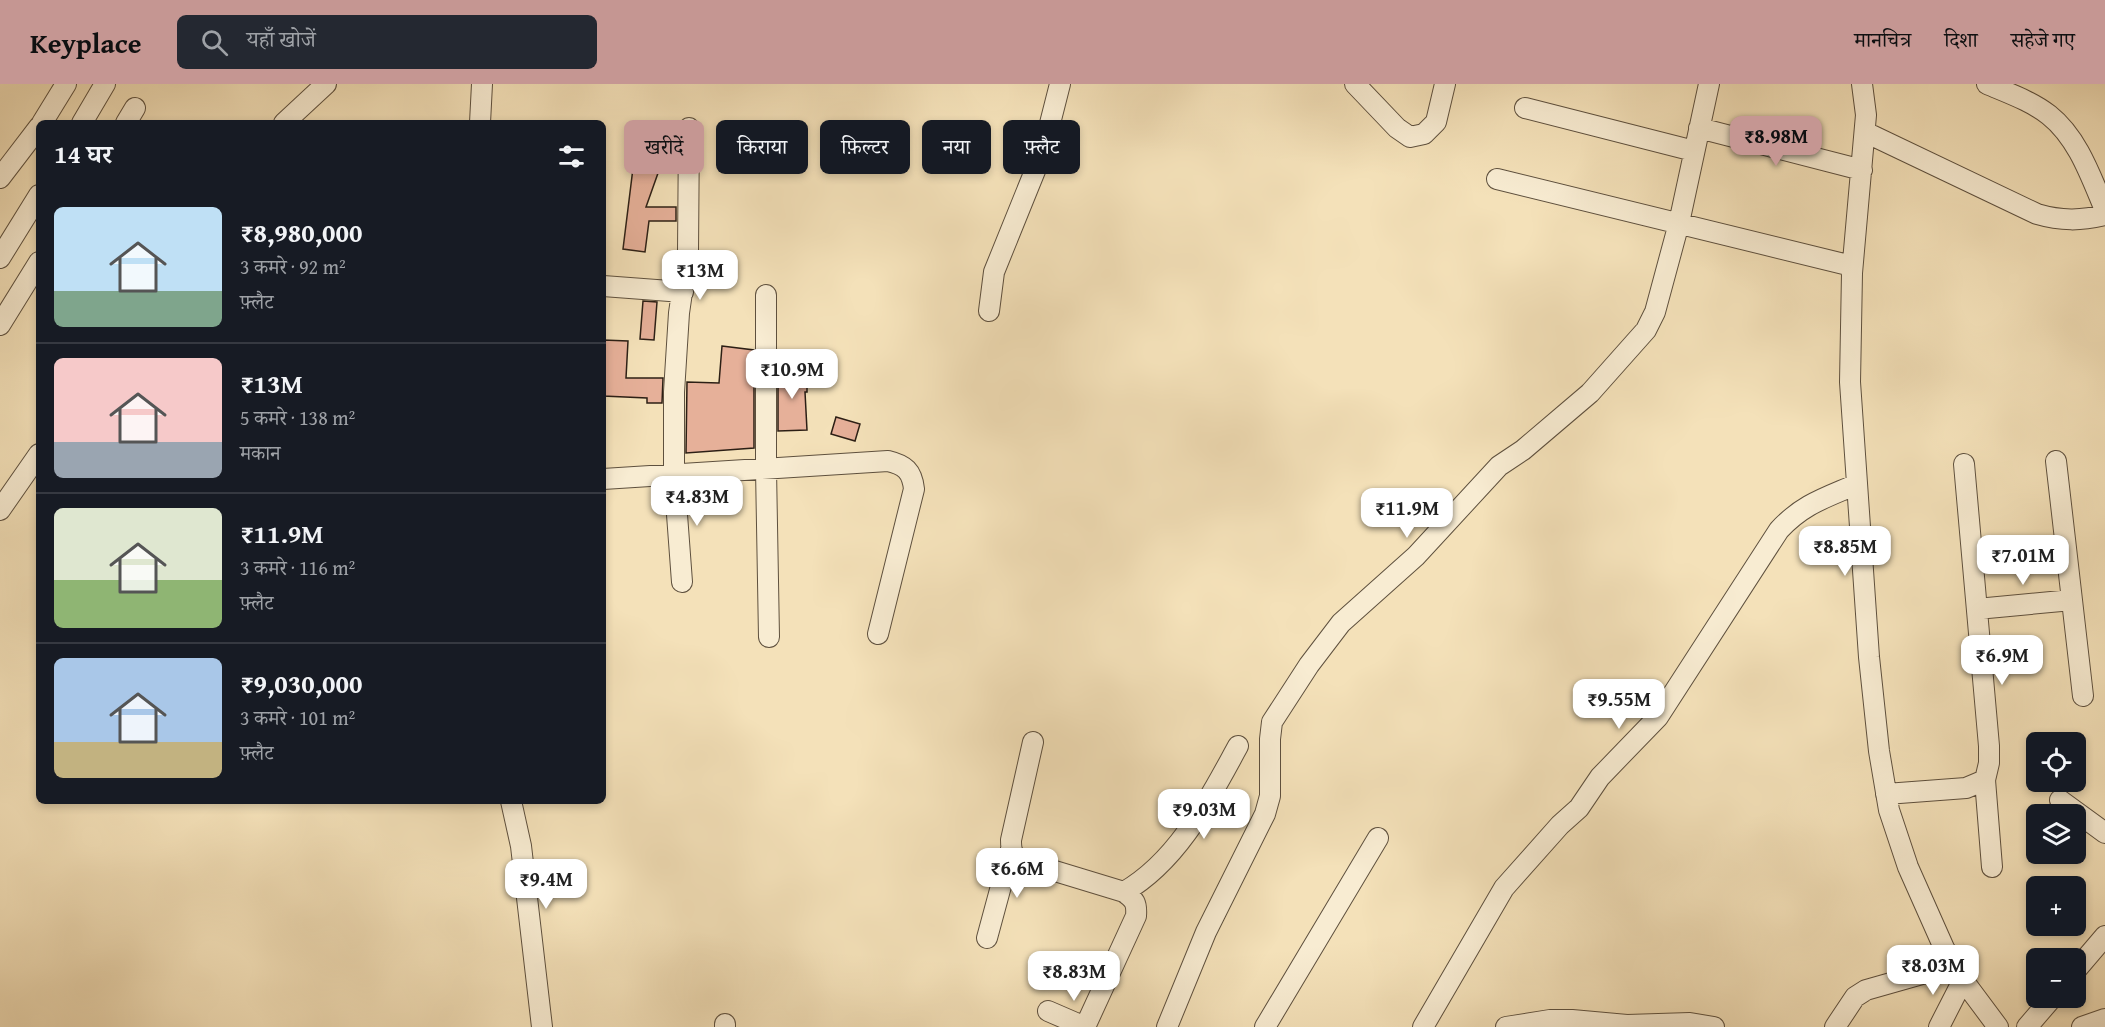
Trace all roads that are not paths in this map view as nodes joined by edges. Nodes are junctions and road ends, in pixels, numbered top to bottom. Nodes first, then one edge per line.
1 (66, 84) edge
2 (105, 84) edge
3 (326, 84) edge
4 (482, 84) edge
5 (1060, 84) edge
6 (1355, 84) edge
7 (1445, 84) edge
8 (1709, 84) edge
9 (1862, 84) edge
10 (1987, 84) edge
11 (1525, 108) dead end
12 (44, 120) edge
13 (84, 120) edge
14 (287, 120) edge
15 (480, 120) edge
16 (1699, 128) junction
17 (36, 131) edge
18 (1865, 132) junction
19 (1694, 151) junction
20 (1862, 170) junction
21 (689, 174) edge
22 (0, 178) edge
23 (1497, 179) dead end
24 (36, 200) edge
25 (2105, 210) edge
26 (2105, 215) edge
27 (1679, 224) junction
28 (0, 258) edge
29 (1852, 266) junction
30 (36, 267) edge
31 (606, 286) edge
32 (683, 292) junction
33 (766, 295) dead end
34 (988, 311) dead end
35 (0, 325) edge
36 (36, 458) edge
37 (2056, 461) dead end
38 (1964, 464) dead end
39 (766, 469) junction
40 (674, 474) junction
41 (606, 479) edge
42 (1857, 484) junction
43 (0, 510) edge
44 (682, 582) dead end
45 (2073, 600) junction
46 (1977, 609) junction
47 (878, 634) dead end
48 (768, 637) dead end
49 (2083, 696) dead end
50 (1033, 742) dead end
51 (1238, 746) dead end
52 (1985, 780) junction
53 (1886, 794) junction
54 (2060, 800) dead end
55 (512, 804) edge
56 (2105, 833) edge
57 (1378, 838) dead end
58 (1011, 849) junction
59 (1992, 867) dead end
60 (1124, 892) junction
61 (2105, 936) edge
62 (987, 938) dead end
63 (2086, 958) edge
64 (1958, 973) junction
65 (2043, 1008) edge
66 (1048, 1011) dead end
67 (2105, 1019) edge
68 (542, 1027) edge
69 (1085, 1027) edge
70 (1167, 1027) edge
71 (1265, 1027) edge
72 (1423, 1027) edge
73 (1506, 1027) edge
74 (1714, 1027) edge
75 (1835, 1027) edge
76 (1939, 1027) edge
77 (1998, 1027) edge
78 (2027, 1027) edge
79 (2082, 1027) edge

1 - 12 street
2 - 13 street
3 - 14 street
4 - 15 street
5 - 34 street
6 - 7 street
8 - 16 street
9 - 18 street
10 - 25 street
11 - 19 street
16 - 19 street
16 - 20 street
17 - 22 street
18 - 20 street
18 - 26 street
19 - 27 street
20 - 29 street
21 - 32 street
23 - 27 street
24 - 28 street
27 - 29 street
27 - 70 street
29 - 42 street
30 - 35 street
31 - 32 street
32 - 40 street
33 - 39 street
36 - 43 street
37 - 45 street
38 - 46 street
39 - 40 street
39 - 47 street
39 - 48 street
40 - 41 street
40 - 44 street
42 - 53 street
42 - 72 street
45 - 46 street
45 - 49 street
46 - 52 street
50 - 58 street
51 - 60 street
52 - 53 street
52 - 59 street
53 - 64 street
54 - 56 street
55 - 68 street
57 - 71 street
58 - 60 street
58 - 62 street
60 - 69 street
61 - 63 street
64 - 75 street
64 - 76 street
64 - 77 street
65 - 78 street
66 - 69 street
67 - 79 street
73 - 74 street

